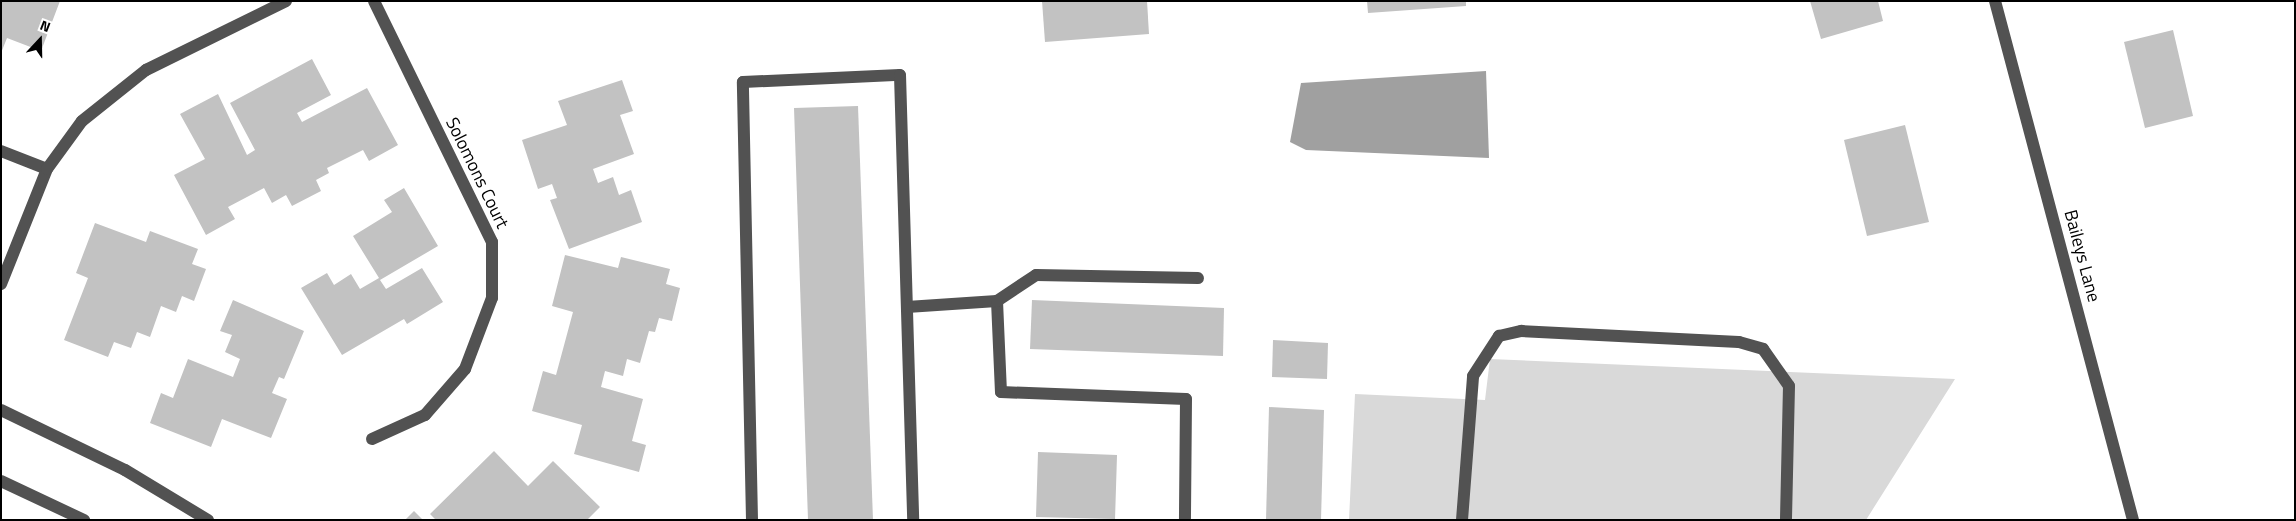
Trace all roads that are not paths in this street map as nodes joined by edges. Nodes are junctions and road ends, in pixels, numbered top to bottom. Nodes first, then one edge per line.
1 (286, 1) edge
2 (374, 1) edge
3 (1994, 1) edge
4 (1, 151) edge
5 (47, 169) junction
6 (1198, 278) dead end
7 (1, 284) edge
8 (997, 301) junction
9 (907, 307) junction
10 (1, 410) edge
11 (372, 439) dead end
12 (1, 481) edge
13 (84, 520) edge
14 (208, 520) edge
15 (752, 520) edge
16 (913, 520) edge
17 (1185, 520) edge
18 (1462, 520) edge
19 (1786, 520) edge
20 (2133, 520) edge

1 - 5 street
2 - 11 street, Solomons Court
3 - 20 street, Baileys Lane
4 - 5 street
5 - 7 street
6 - 8 street
8 - 9 street
8 - 17 street
9 - 15 street
9 - 16 street
10 - 14 street
12 - 13 street
18 - 19 street

